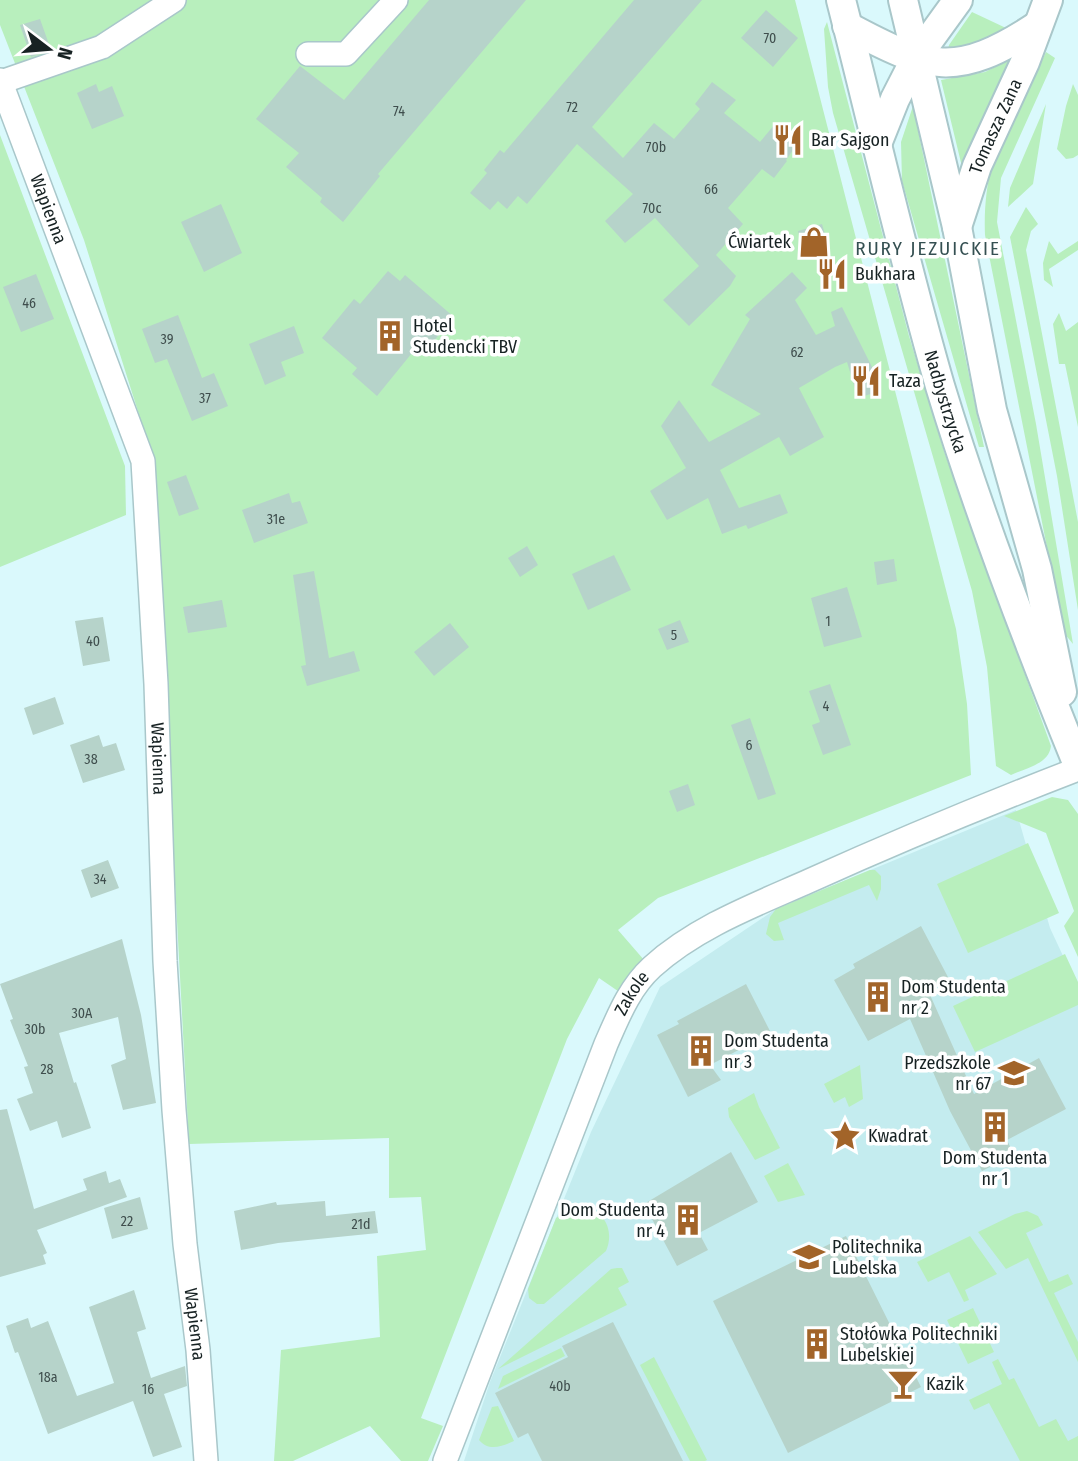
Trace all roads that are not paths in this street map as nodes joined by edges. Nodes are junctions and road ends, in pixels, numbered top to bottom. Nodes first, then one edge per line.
1 (174, 0) edge
2 (396, 0) edge
3 (903, 0) edge
4 (958, 0) edge
5 (1048, 0) edge
6 (844, 13) edge
7 (1037, 26) junction
8 (308, 54) dead end
9 (916, 58) junction
10 (0, 81) edge
11 (877, 144) junction
12 (957, 227) junction
13 (1078, 766) edge
14 (206, 1461) edge
15 (444, 1461) edge

1 - 10 street
2 - 8 street
3 - 9 street
4 - 9 street
5 - 7 street, Tomasza Zana
6 - 9 street, Nadbystrzycka
6 - 11 street, Nadbystrzycka
7 - 9 street, Tomasza Zana
7 - 12 street, Tomasza Zana
9 - 11 street
9 - 12 street
10 - 14 street, Wapienna
11 - 13 street, Nadbystrzycka
12 - 13 street
13 - 15 street, Zakole

